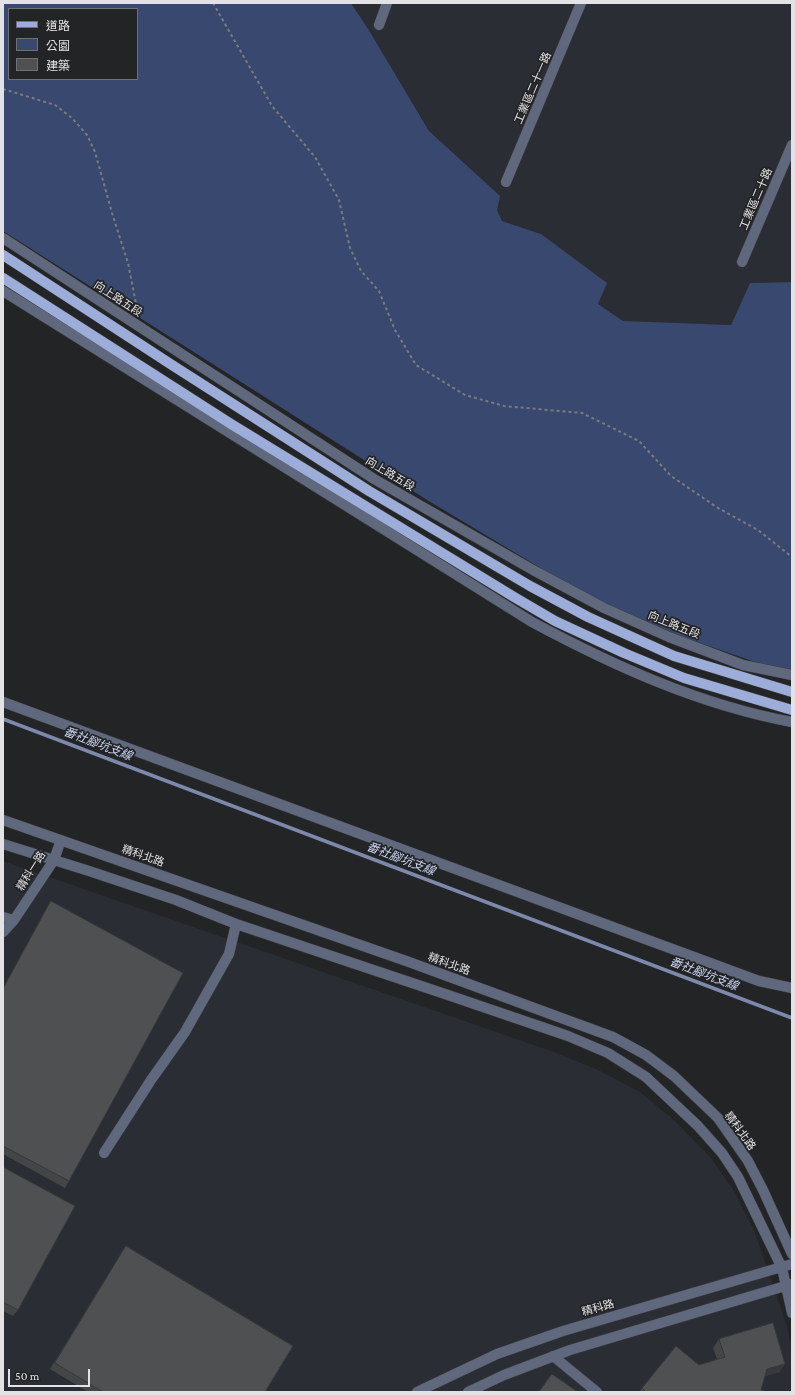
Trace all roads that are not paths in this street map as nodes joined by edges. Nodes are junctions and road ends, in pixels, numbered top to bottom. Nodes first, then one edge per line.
1 (387, 3) edge
2 (581, 3) edge
3 (379, 25) dead end
4 (792, 145) edge
5 (506, 182) dead end
6 (3, 238) edge
7 (3, 255) edge
8 (742, 262) dead end
9 (3, 278) edge
10 (3, 291) edge
11 (792, 675) edge
12 (792, 692) edge
13 (3, 702) edge
14 (792, 710) edge
15 (792, 722) edge
16 (3, 820) edge
17 (61, 840) junction
18 (3, 844) edge
19 (54, 860) junction
20 (3, 916) edge
21 (14, 920) junction
22 (236, 924) junction
23 (3, 932) edge
24 (792, 988) edge
25 (104, 1153) dead end
26 (792, 1254) edge
27 (792, 1264) edge
28 (782, 1271) junction
29 (789, 1284) edge
30 (792, 1313) edge
31 (553, 1356) junction
32 (418, 1392) edge
33 (468, 1392) edge
34 (597, 1392) edge

1 - 3 street
2 - 5 street, 工業區二十一路
4 - 8 street, 工業區二十路
6 - 11 street, 向上路五段
7 - 12 main road
9 - 14 main road
10 - 15 street
13 - 24 street
16 - 17 street, 精科北路
17 - 19 street, 精科一路
17 - 26 street, 精科北路
18 - 19 street
19 - 21 street, 精科一路
19 - 22 street
20 - 21 street
21 - 23 street, 精科一路
22 - 25 street
22 - 28 street
27 - 28 street, 精科路
28 - 29 street
28 - 32 street, 精科路
29 - 30 street
29 - 31 street
31 - 33 street
31 - 34 street

